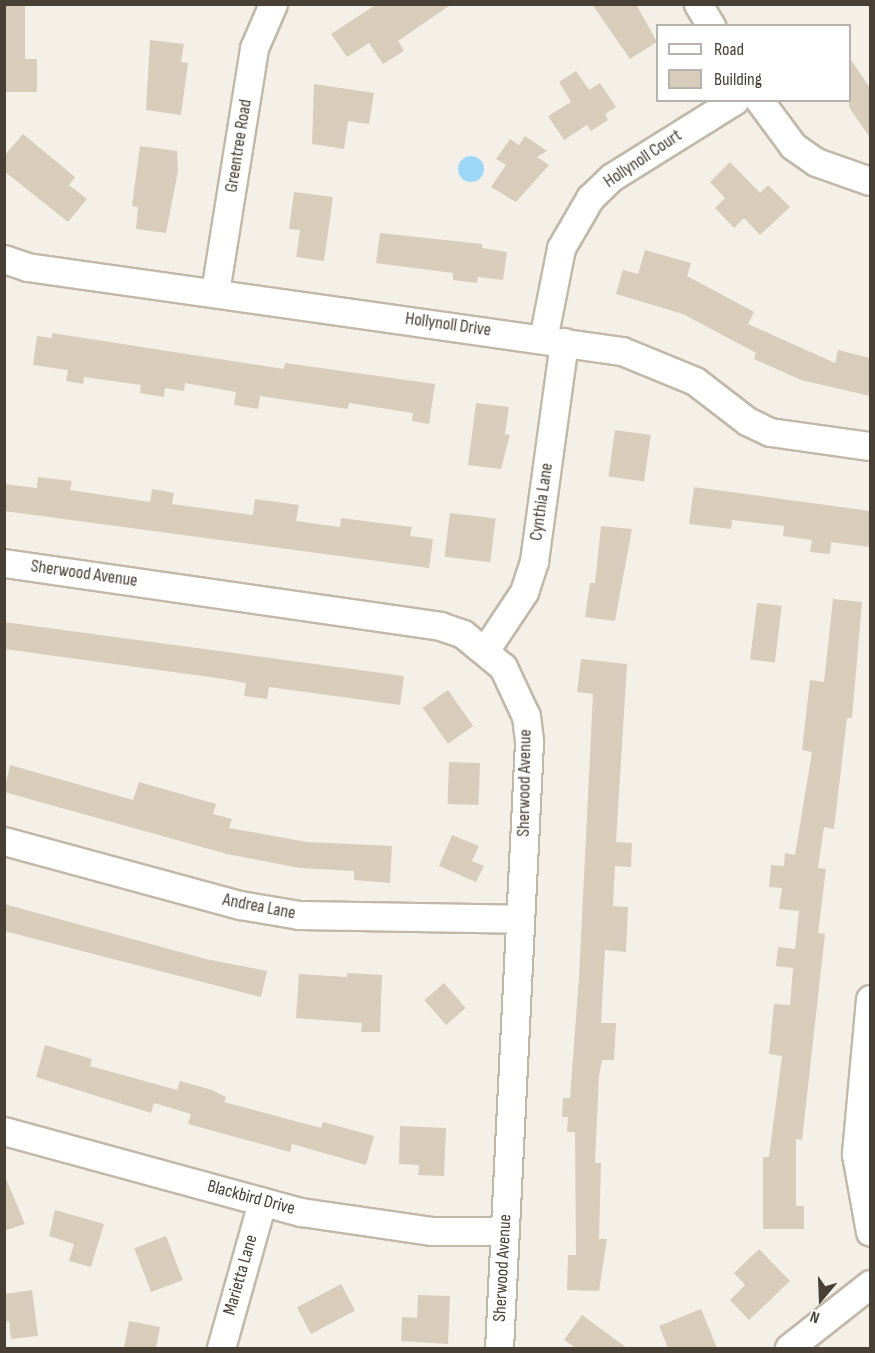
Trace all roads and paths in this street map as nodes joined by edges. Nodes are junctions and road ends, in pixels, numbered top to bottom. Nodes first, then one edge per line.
1 (273, 4) edge
2 (698, 4) edge
3 (710, 24) edge
4 (732, 102) edge
5 (761, 102) edge
6 (870, 181) edge
7 (4, 259) edge
8 (215, 292) junction
9 (553, 340) junction
10 (870, 446) edge
11 (4, 563) edge
12 (486, 649) junction
13 (4, 842) edge
14 (520, 919) junction
15 (870, 999) edge
16 (4, 1131) edge
17 (262, 1202) junction
18 (504, 1231) junction
19 (870, 1232) edge
20 (870, 1284) edge
21 (220, 1348) edge
22 (499, 1348) edge
23 (789, 1348) edge

1 - 8 street, Greentree Road
2 - 3 street
4 - 9 street, Hollynoll Court
5 - 6 street
7 - 8 street, Hollynoll Drive
8 - 9 street, Hollynoll Drive
9 - 10 street, Hollynoll Drive
9 - 12 street, Cynthia Lane
11 - 12 street, Sherwood Avenue
12 - 14 street, Sherwood Avenue
13 - 14 street, Andrea Lane
14 - 18 street, Sherwood Avenue
15 - 19 street
16 - 17 street, Blackbird Drive
17 - 18 street, Blackbird Drive
17 - 21 street, Marietta Lane
18 - 22 street, Sherwood Avenue
20 - 23 street

